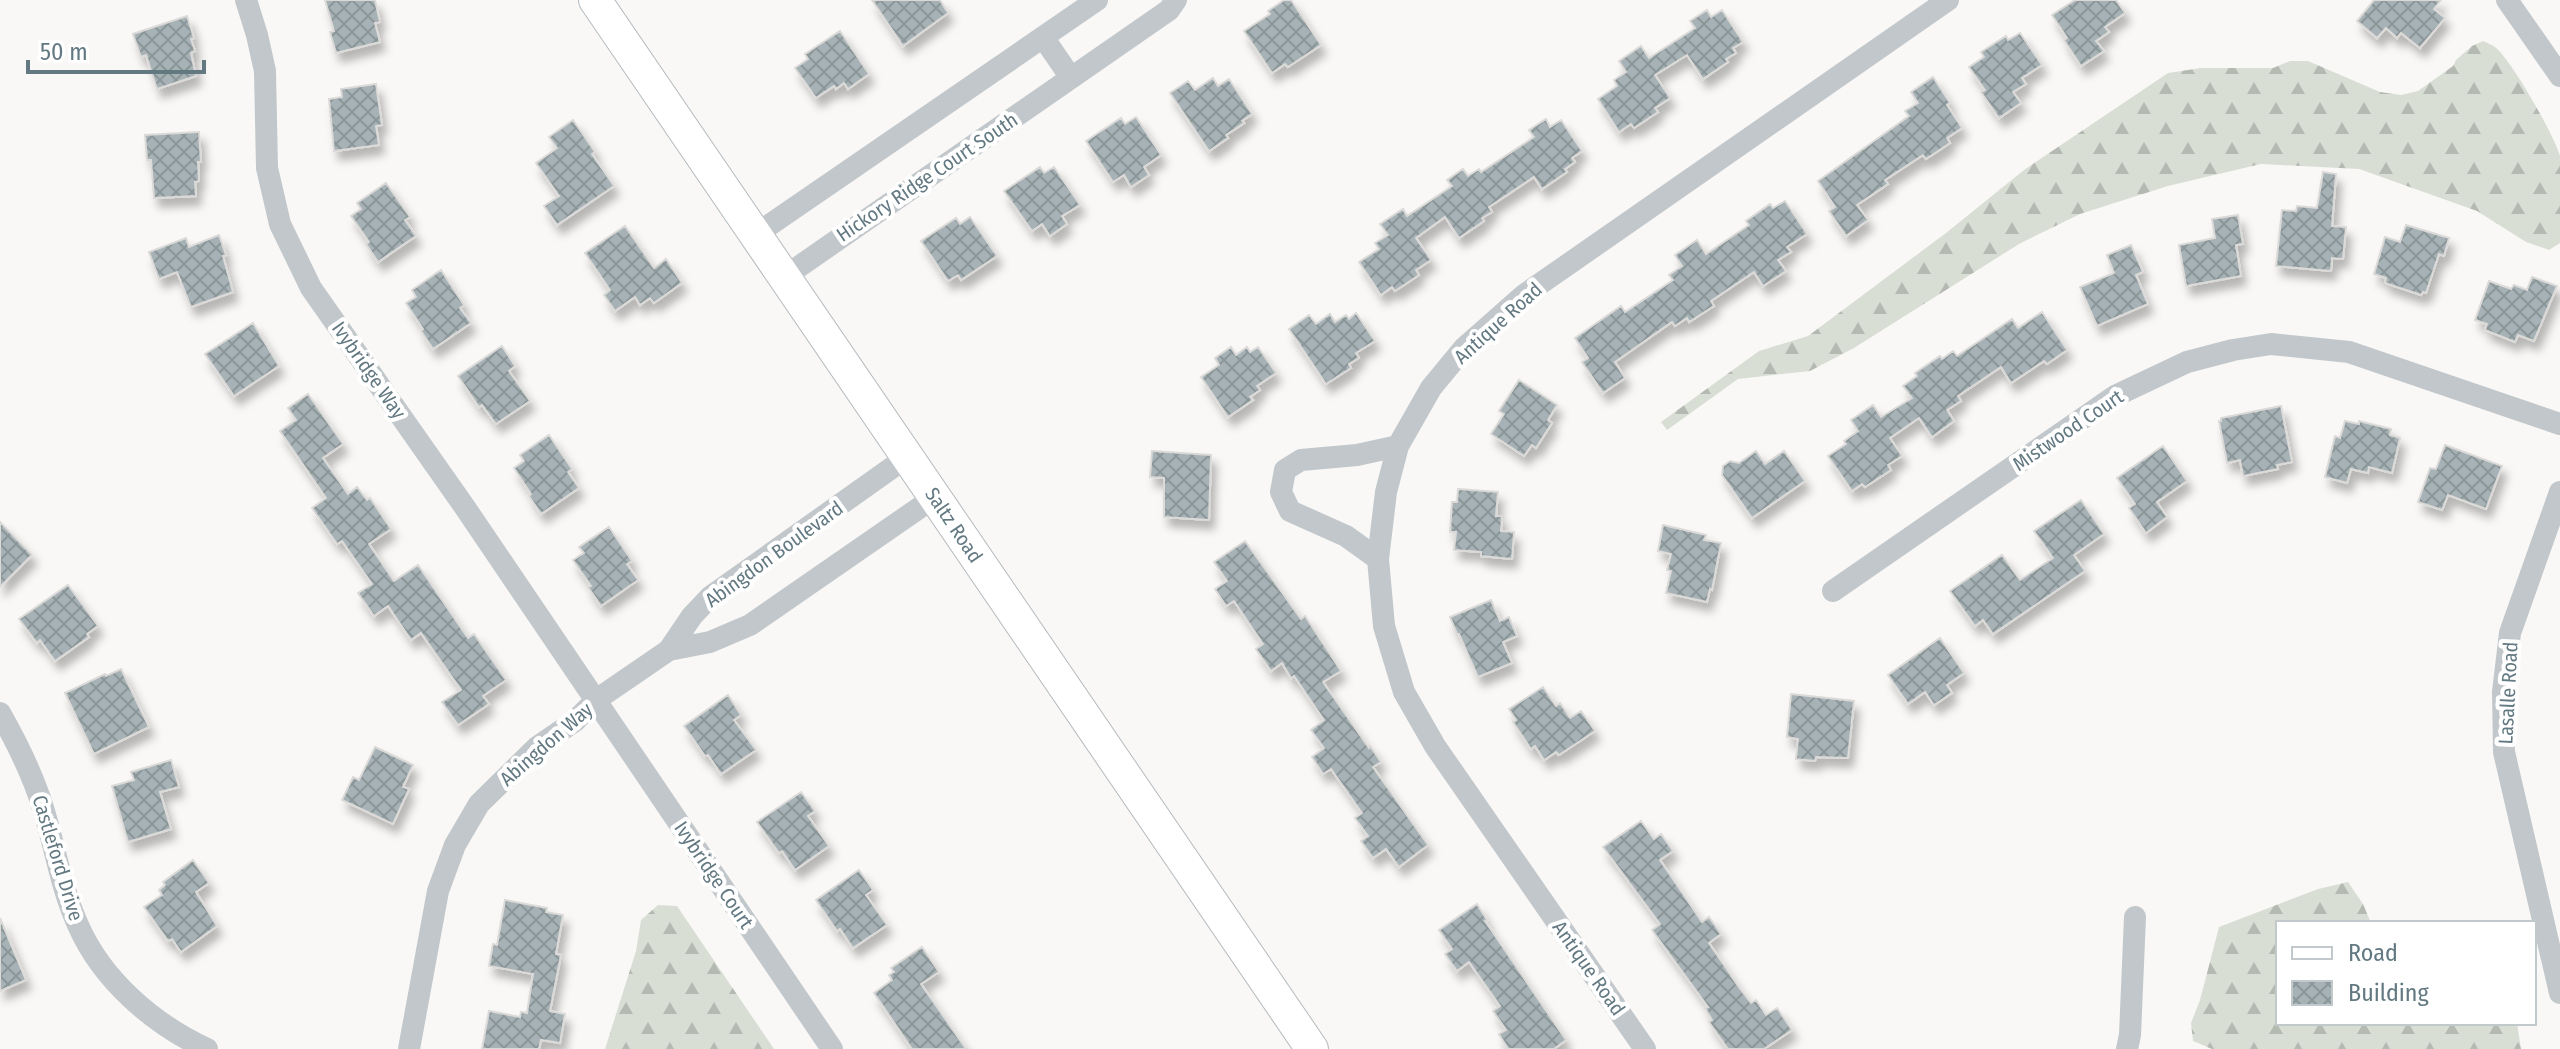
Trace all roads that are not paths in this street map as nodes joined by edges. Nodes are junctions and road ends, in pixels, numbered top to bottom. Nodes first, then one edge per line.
1 (246, 0) edge
2 (595, 0) edge
3 (1097, 0) edge
4 (1176, 0) edge
5 (1948, 0) edge
6 (2507, 0) edge
7 (1043, 37) junction
8 (2560, 76) edge
9 (1071, 78) junction
10 (755, 235) junction
11 (784, 277) junction
12 (2560, 424) edge
13 (1398, 446) junction
14 (907, 457) junction
15 (2560, 492) edge
16 (935, 497) junction
17 (1378, 559) junction
18 (1833, 591) dead end
19 (669, 650) junction
20 (596, 700) junction
21 (0, 713) edge
22 (2135, 917) dead end
23 (2560, 993) edge
24 (207, 1049) edge
25 (409, 1049) edge
26 (832, 1049) edge
27 (1312, 1049) edge
28 (1645, 1049) edge
29 (2127, 1049) edge

1 - 20 street, Ivybridge Way
2 - 10 street, Saltz Road
3 - 7 street
4 - 9 street, Hickory Ridge Court South
5 - 13 street, Antique Road
6 - 8 street
7 - 9 street
7 - 10 street
9 - 11 street, Hickory Ridge Court South
10 - 11 street, Saltz Road
11 - 14 street, Saltz Road
12 - 18 street, Mistwood Court
13 - 17 street, Antique Road
13 - 17 street
14 - 16 street, Saltz Road
14 - 19 street, Abingdon Boulevard
15 - 23 street, Lasalle Road
16 - 19 street, Abingdon Boulevard
16 - 27 street, Saltz Road
17 - 28 street, Antique Road
19 - 20 street, Abingdon Way
20 - 25 street, Abingdon Way
20 - 26 street, Ivybridge Court
21 - 24 street, Castleford Drive
22 - 29 street

